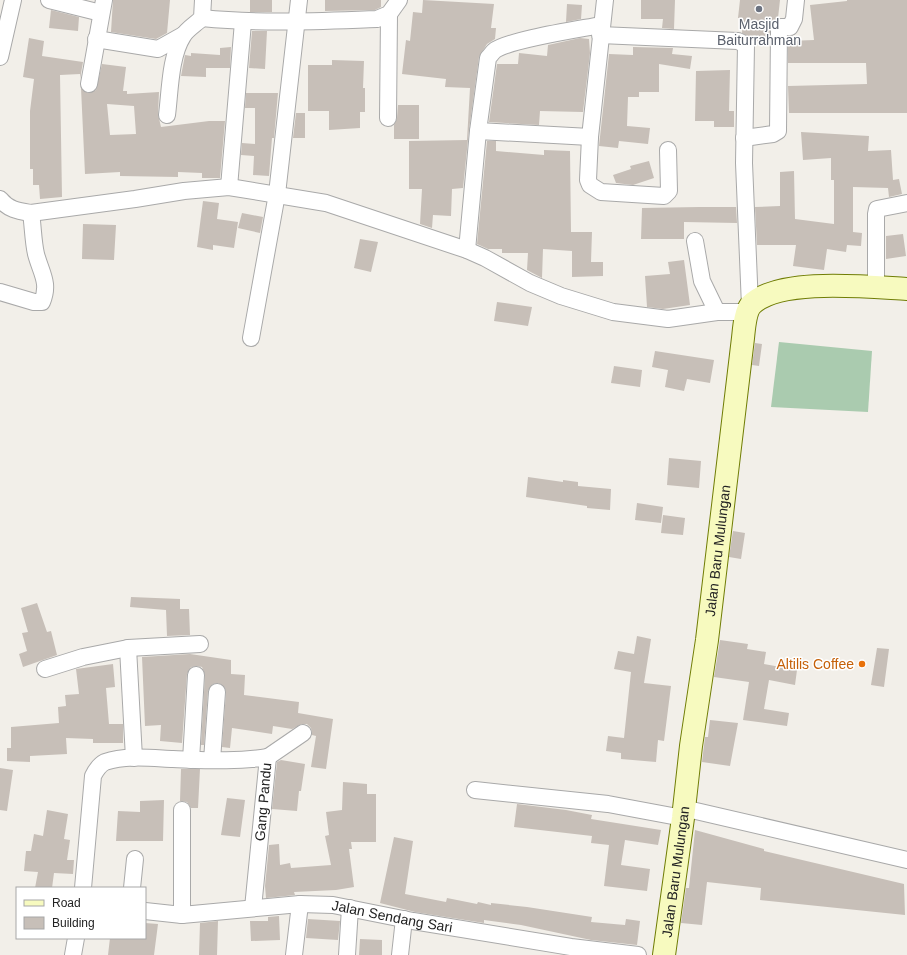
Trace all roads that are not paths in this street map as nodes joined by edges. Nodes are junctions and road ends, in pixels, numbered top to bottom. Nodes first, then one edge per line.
1 (13, 0) edge
2 (49, 0) edge
3 (203, 0) edge
4 (299, 0) edge
5 (400, 0) edge
6 (605, 0) edge
7 (796, 0) edge
8 (102, 7) edge
9 (389, 14) junction
10 (202, 18) junction
11 (243, 22) junction
12 (297, 22) junction
13 (601, 30) junction
14 (184, 35) junction
15 (96, 39) junction
16 (0, 57) edge
17 (89, 84) dead end
18 (167, 115) dead end
19 (388, 118) dead end
20 (478, 131) junction
21 (590, 137) junction
22 (744, 138) junction
23 (668, 150) dead end
24 (229, 187) junction
25 (277, 194) junction
26 (0, 199) edge
27 (907, 203) edge
28 (31, 213) junction
29 (695, 242) dead end
30 (467, 250) junction
31 (876, 288) junction
32 (907, 289) edge
33 (0, 292) edge
34 (749, 309) junction
35 (717, 312) junction
36 (251, 338) dead end
37 (200, 644) dead end
38 (128, 648) junction
39 (45, 669) dead end
40 (196, 675) dead end
41 (217, 692) dead end
42 (303, 733) dead end
43 (268, 757) junction
44 (134, 758) junction
45 (191, 760) junction
46 (212, 760) junction
47 (475, 790) dead end
48 (182, 810) dead end
49 (683, 813) junction
50 (135, 860) dead end
51 (907, 860) edge
52 (82, 887) edge
53 (132, 887) edge
54 (300, 904) junction
55 (253, 908) junction
56 (350, 908) junction
57 (146, 911) edge
58 (182, 915) junction
59 (404, 919) junction
60 (76, 939) edge
61 (73, 955) edge
62 (294, 955) edge
63 (347, 955) edge
64 (400, 955) edge
65 (638, 955) edge
66 (664, 955) edge

1 - 16 street
2 - 8 street
3 - 10 street
4 - 12 street
5 - 9 street
6 - 13 street
7 - 22 street
8 - 15 street
9 - 12 street
9 - 19 street
10 - 11 street
10 - 14 street
11 - 12 street
11 - 24 street
12 - 25 street
13 - 20 street
13 - 21 street
13 - 22 street
14 - 15 street
14 - 18 street
15 - 17 street
20 - 21 street
20 - 30 street
21 - 23 street
22 - 34 street
24 - 25 street
24 - 28 street
25 - 30 street
25 - 36 street
26 - 28 street
27 - 31 street
28 - 33 street
29 - 35 street
30 - 35 street
31 - 32 main road
31 - 34 main road
34 - 35 street
34 - 49 main road, Jalan Baru Mulungan
37 - 38 street
38 - 39 street
38 - 44 street
40 - 45 street
41 - 46 street
42 - 43 street
43 - 46 street, Gang Pandu
43 - 55 street, Gang Pandu
44 - 45 street, Gang Pandu
44 - 52 street, Gang Pandu
45 - 46 street, Gang Pandu
47 - 49 street
48 - 58 street
49 - 51 street
49 - 66 main road, Jalan Baru Mulungan
50 - 53 street
54 - 55 street, Jalan Sendang Sari
54 - 56 street, Jalan Sendang Sari
54 - 62 street
55 - 58 street, Jalan Sendang Sari
56 - 59 street, Jalan Sendang Sari
56 - 63 street
57 - 58 street, Jalan Sendang Sari
59 - 64 street
59 - 65 street, Jalan Sendang Sari
60 - 61 street

